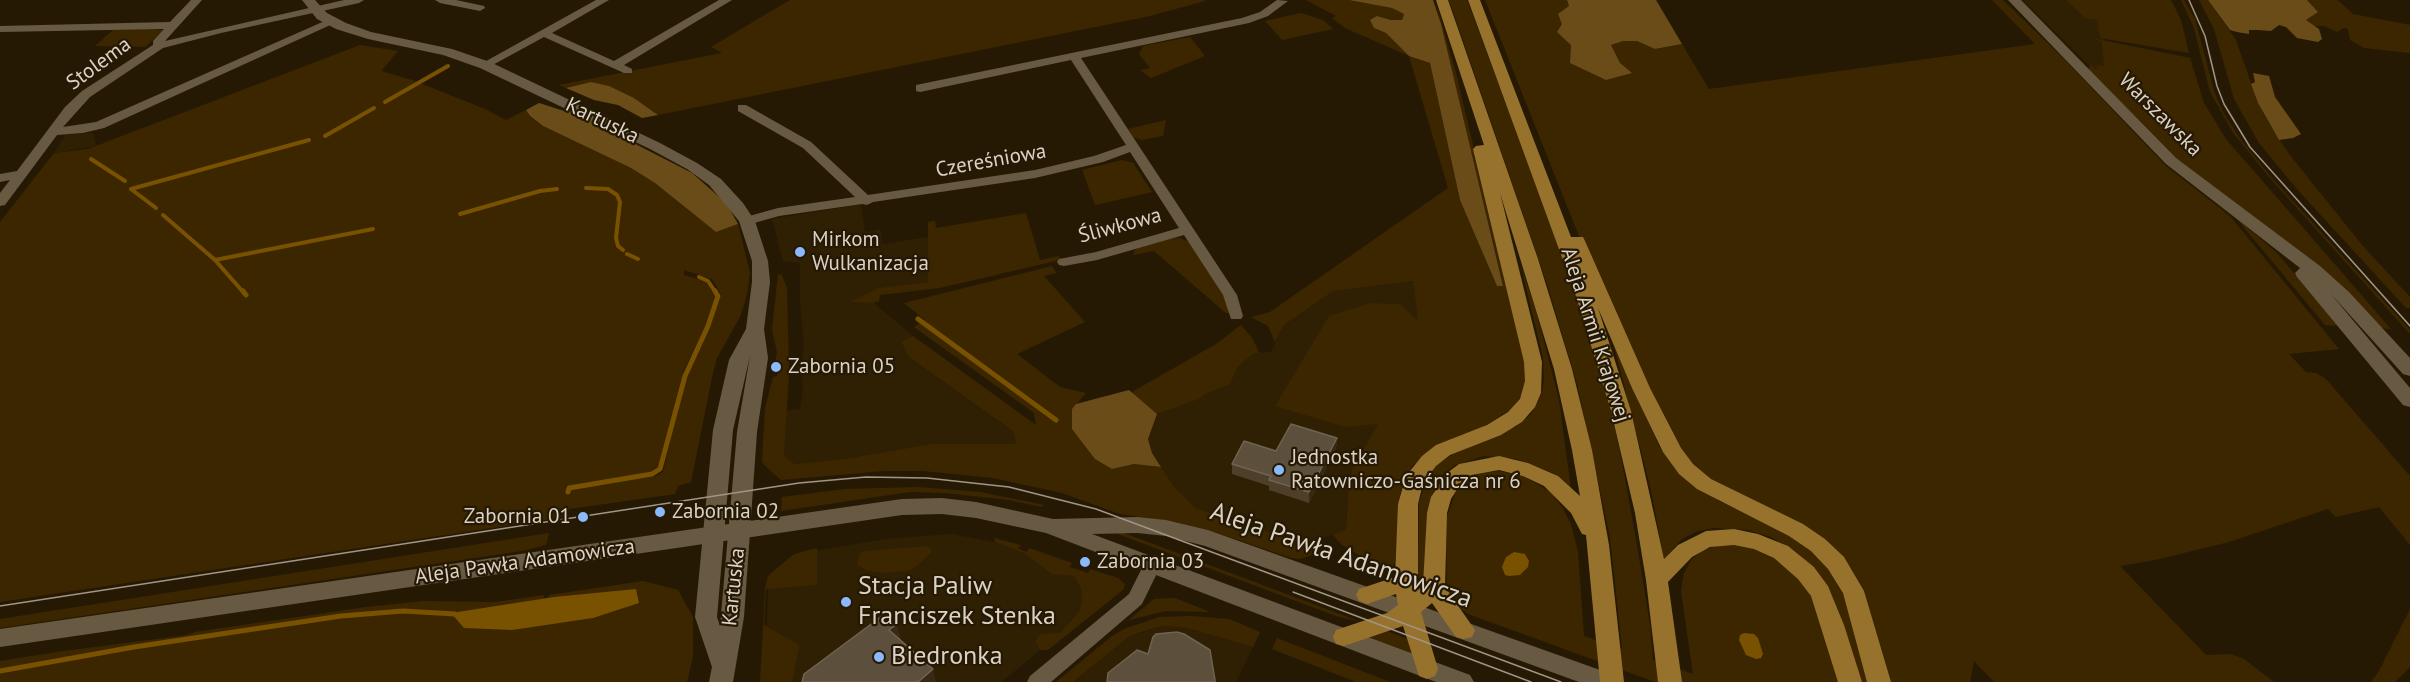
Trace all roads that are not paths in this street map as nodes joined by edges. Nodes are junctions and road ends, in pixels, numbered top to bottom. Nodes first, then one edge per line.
1 (197, 0) edge
2 (360, 0) edge
3 (604, 0) edge
4 (727, 0) edge
5 (1280, 0) edge
6 (1442, 0) edge
7 (1474, 0) edge
8 (2014, 0) edge
9 (448, 1) edge
10 (311, 5) edge
11 (480, 8) dead end
12 (331, 22) junction
13 (173, 25) junction
14 (0, 29) edge
15 (544, 33) junction
16 (159, 46) junction
17 (1074, 56) junction
18 (484, 65) junction
19 (615, 65) junction
20 (628, 71) dead end
21 (920, 88) dead end
22 (742, 108) dead end
23 (54, 131) junction
24 (1486, 131) junction
25 (1132, 147) junction
26 (22, 174) junction
27 (0, 178) edge
28 (867, 201) junction
29 (0, 202) edge
30 (1557, 219) junction
31 (747, 221) junction
32 (1186, 230) junction
33 (2284, 250) junction
34 (1064, 262) dead end
35 (1236, 316) dead end
36 (755, 329) junction
37 (2378, 362) junction
38 (2408, 364) edge
39 (2410, 400) edge
40 (1049, 526) junction
41 (740, 531) junction
42 (713, 535) junction
43 (1598, 545) junction
44 (1152, 565) junction
45 (1657, 580) junction
46 (1406, 582) junction
47 (1434, 590) junction
48 (1367, 595) junction
49 (1409, 610) junction
50 (1464, 630) junction
51 (1344, 637) junction
52 (0, 638) edge
53 (1427, 669) junction
54 (722, 673) edge
55 (1669, 674) edge
56 (1037, 682) edge
57 (1462, 682) edge
58 (1606, 682) edge
59 (1612, 682) edge
60 (1850, 682) edge
61 (1880, 682) edge

1 - 13 street, Stolema
2 - 10 street, Stolema
3 - 15 street
4 - 19 street
5 - 17 street
6 - 24 main road, Aleja Armii Krajowej
7 - 30 main road, Aleja Armii Krajowej
8 - 33 street, Warszawska
9 - 11 street
10 - 12 street, Kartuska
10 - 16 street, Stolema
12 - 18 street, Kartuska
12 - 23 street
13 - 14 street
13 - 16 street, Stolema
15 - 18 street
15 - 19 street
16 - 23 street, Stolema
17 - 21 street
17 - 25 street
18 - 31 street, Kartuska
19 - 20 street
22 - 28 street
23 - 26 street, Stolema
24 - 43 main road, Aleja Armii Krajowej
24 - 46 main road
25 - 28 street, Czereśniowa
25 - 32 street, Śliwkowa
26 - 27 street
26 - 29 street, Stolema
28 - 31 street, Czereśniowa
30 - 45 main road, Aleja Armii Krajowej
30 - 61 main road
31 - 36 street, Kartuska
32 - 34 street, Śliwkowa
32 - 35 street, Śliwkowa
33 - 37 street, Warszawska
33 - 38 street, Warszawska
36 - 41 street, Kartuska
36 - 42 street, Kartuska
37 - 38 street
37 - 39 street, Warszawska
40 - 41 street, Aleja Pawła Adamowicza
40 - 44 street, Aleja Pawła Adamowicza
40 - 48 street, Aleja Pawła Adamowicza
41 - 42 street, Aleja Pawła Adamowicza
41 - 54 street, Kartuska
42 - 52 street, Aleja Pawła Adamowicza
42 - 54 street, Kartuska
43 - 47 main road
43 - 59 main road, Aleja Armii Krajowej
44 - 51 street, Aleja Pawła Adamowicza
44 - 56 street
45 - 55 main road, Aleja Armii Krajowej
45 - 60 main road
46 - 48 main road
46 - 49 main road
47 - 49 main road
47 - 50 main road
48 - 49 street, Aleja Pawła Adamowicza
49 - 50 street, Aleja Pawła Adamowicza
49 - 51 main road
49 - 53 main road
50 - 58 street, Aleja Pawła Adamowicza
51 - 53 street, Aleja Pawła Adamowicza
53 - 57 street, Aleja Pawła Adamowicza

